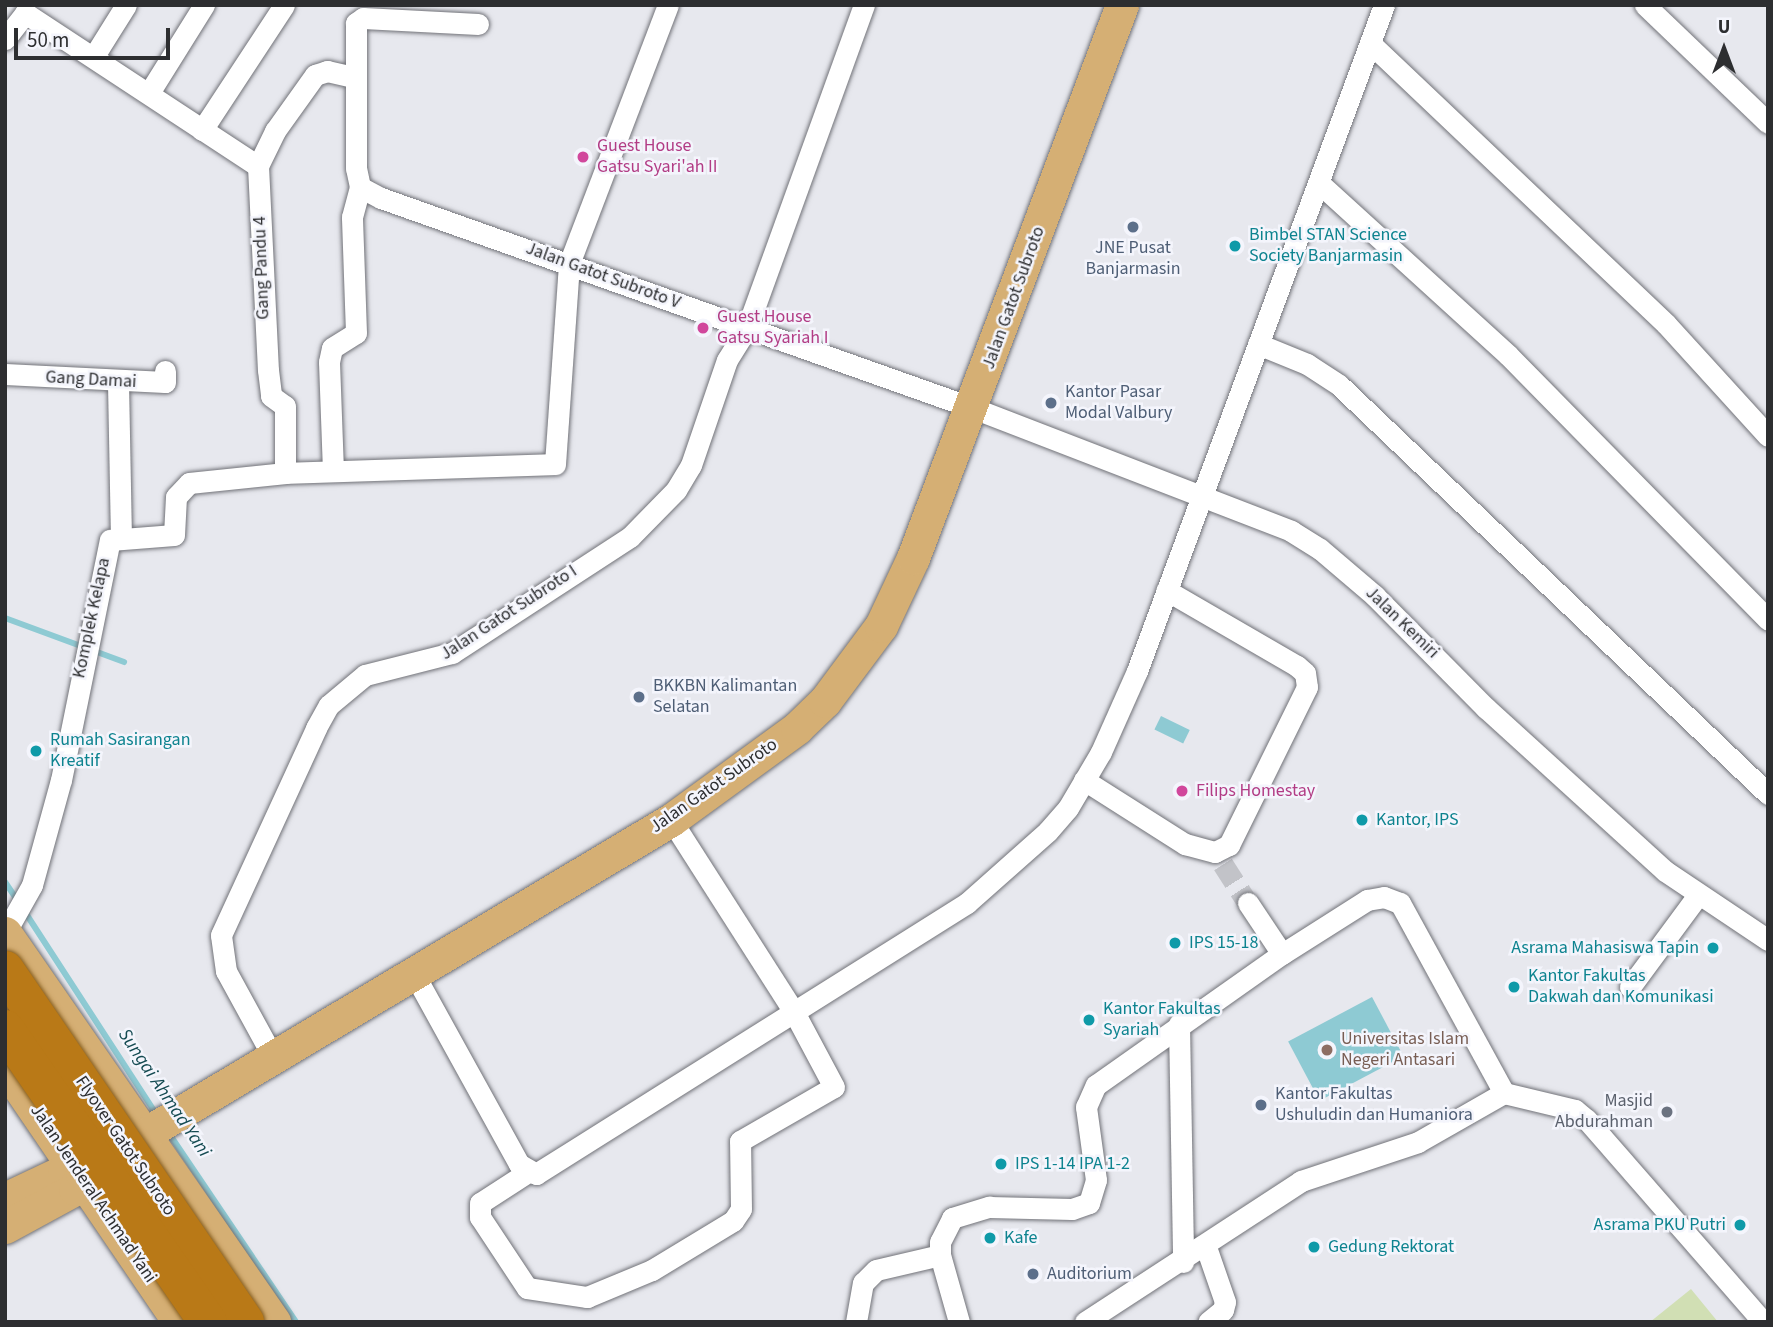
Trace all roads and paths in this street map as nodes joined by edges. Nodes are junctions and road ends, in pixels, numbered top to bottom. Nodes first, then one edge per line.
1 (126, 5) edge
2 (204, 5) edge
3 (284, 5) edge
4 (668, 5) edge
5 (864, 5) edge
6 (1122, 5) edge
7 (1384, 5) edge
8 (1645, 5) edge
9 (23, 9) edge
10 (478, 24) dead end
11 (5, 39) edge
12 (1370, 43) junction
13 (94, 56) junction
14 (354, 77) junction
15 (149, 93) junction
16 (1768, 123) edge
17 (202, 130) junction
18 (258, 166) junction
19 (358, 183) junction
20 (1319, 183) junction
21 (569, 264) junction
22 (747, 328) junction
23 (1258, 344) junction
24 (164, 371) dead end
25 (5, 374) edge
26 (118, 383) junction
27 (973, 408) junction
28 (1768, 436) edge
29 (332, 471) junction
30 (285, 473) junction
31 (1202, 495) junction
32 (121, 537) junction
33 (1166, 590) junction
34 (1768, 620) edge
35 (1084, 780) junction
36 (1768, 793) edge
37 (671, 820) junction
38 (1698, 895) junction
39 (1248, 903) tunnel mouth
40 (13, 920) edge
41 (1768, 940) edge
42 (1282, 954) junction
43 (5, 970) edge
44 (413, 972) junction
45 (1630, 987) dead end
46 (55, 1007) junction
47 (794, 1012) junction
48 (1179, 1024) junction
49 (5, 1029) edge
50 (5, 1057) edge
51 (273, 1057) junction
52 (5, 1067) edge
53 (1504, 1093) junction
54 (166, 1121) junction
55 (528, 1172) junction
56 (64, 1181) junction
57 (5, 1199) edge
58 (5, 1227) edge
59 (1206, 1247) junction
60 (228, 1254) junction
61 (940, 1255) junction
62 (1183, 1262) junction
63 (171, 1310) edge
64 (208, 1322) edge
65 (245, 1322) edge
66 (274, 1322) edge
67 (856, 1322) edge
68 (959, 1322) edge
69 (1085, 1322) edge
70 (1208, 1322) edge
71 (1763, 1322) edge

1 - 13 street
2 - 15 street
3 - 17 street
4 - 21 street
5 - 22 street, Jalan Gatot Subroto I
6 - 27 main road, Jalan Gatot Subroto
7 - 12 street
8 - 16 street
9 - 11 street
9 - 13 street
10 - 14 street
12 - 20 street
12 - 28 street
13 - 15 street
14 - 18 street
14 - 19 street
15 - 17 street
17 - 18 street
18 - 30 street, Gang Pandu 4
19 - 21 street, Jalan Gatot Subroto V
19 - 29 street
20 - 23 street
20 - 34 street
21 - 22 street, Jalan Gatot Subroto V
21 - 29 street
22 - 27 street, Jalan Gatot Subroto V
22 - 51 street, Jalan Gatot Subroto I
23 - 31 street
23 - 36 street
24 - 26 street, Gang Damai
25 - 26 street, Gang Damai
26 - 32 street
27 - 31 street, Jalan Kemiri
27 - 37 main road, Jalan Gatot Subroto
29 - 30 street
30 - 32 street, Komplek Kelapa
31 - 33 street
31 - 38 street, Jalan Kemiri
32 - 40 street, Komplek Kelapa
33 - 35 street
33 - 35 street
35 - 47 street
37 - 44 main road, Jalan Gatot Subroto
37 - 47 street
38 - 41 street, Jalan Kemiri
38 - 45 street
39 - 42 street
40 - 46 main road
42 - 48 street
42 - 53 street
43 - 65 highway, Flyover Gatot Subroto, bridge
44 - 51 main road, Jalan Gatot Subroto
44 - 55 street
46 - 50 main road
46 - 54 main road
47 - 55 street
47 - 55 street
48 - 61 street
48 - 62 street
49 - 64 highway, Flyover Gatot Subroto, bridge
51 - 54 main road, Jalan Gatot Subroto
52 - 56 main road, Jalan Jenderal Achmad Yani
53 - 59 street
53 - 71 street
54 - 56 main road, Jalan Gatot Subroto
54 - 60 main road
56 - 57 main road
56 - 58 main road
56 - 63 main road, Jalan Jenderal Achmad Yani
59 - 62 street
59 - 70 street
60 - 63 main road
60 - 66 main road
61 - 67 street
61 - 68 street
62 - 69 street

